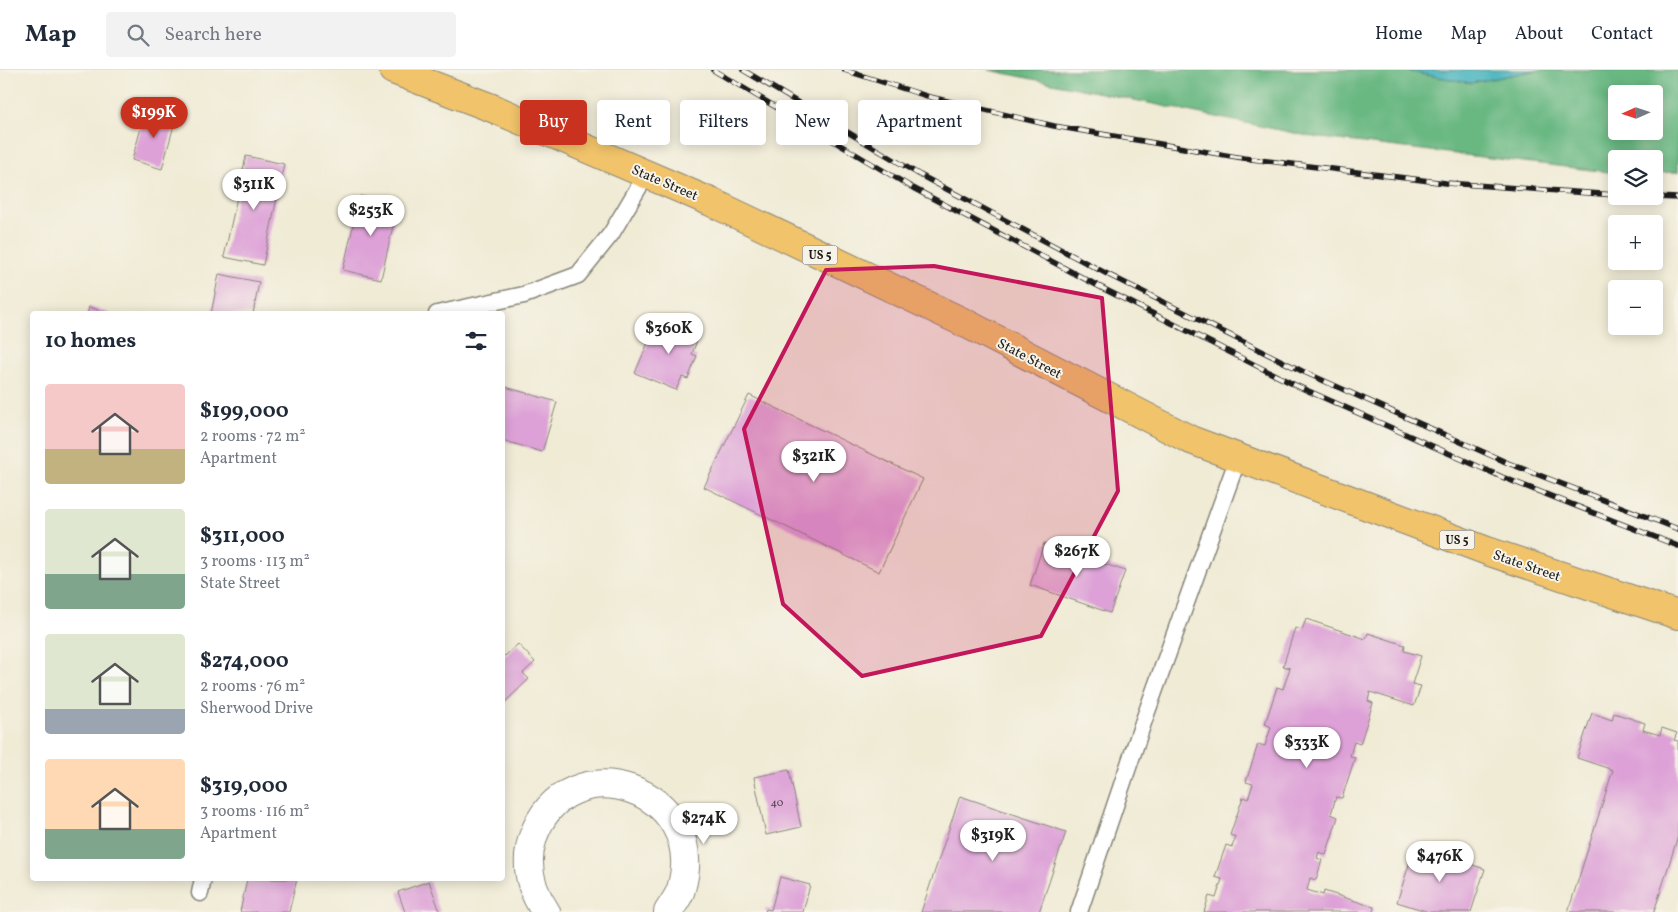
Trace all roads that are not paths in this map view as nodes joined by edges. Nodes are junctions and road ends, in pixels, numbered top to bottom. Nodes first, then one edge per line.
1 (393, 70) edge
2 (646, 174) junction
3 (450, 311) edge
4 (1238, 458) junction
5 (1678, 615) edge
6 (546, 912) edge
7 (668, 912) edge
8 (1079, 912) edge

1 - 2 main road, State Street / US 5
2 - 3 lane
2 - 4 main road, State Street / US 5
4 - 5 main road, State Street / US 5
4 - 8 lane
6 - 7 street

